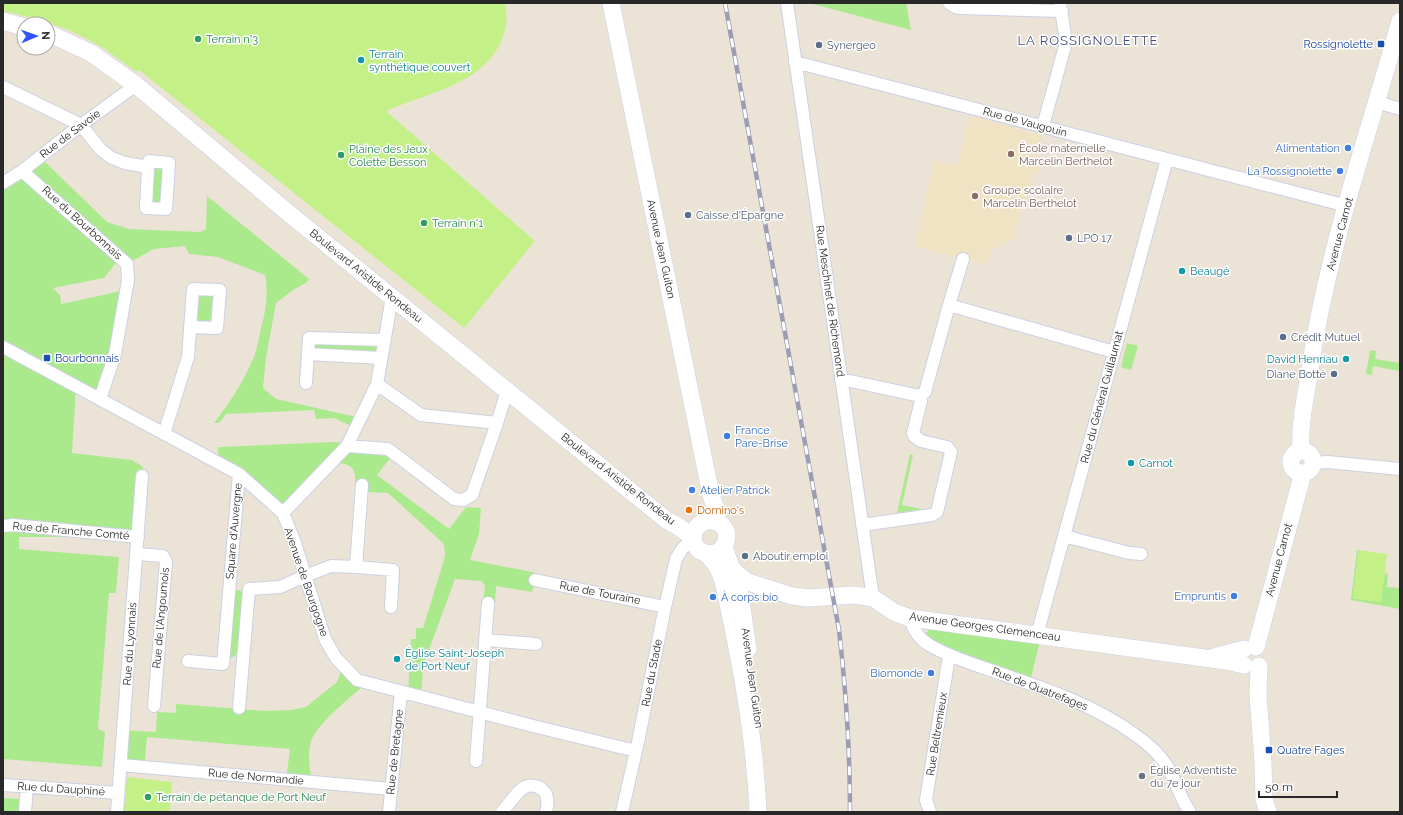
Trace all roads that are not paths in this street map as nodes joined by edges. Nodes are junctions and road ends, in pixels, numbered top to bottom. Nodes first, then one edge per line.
1 (611, 3) edge
2 (787, 3) edge
3 (949, 3) edge
4 (1061, 7) edge
5 (3, 21) edge
6 (1400, 21) edge
7 (16, 25) edge
8 (56, 37) edge
9 (795, 62) junction
10 (136, 85) junction
11 (3, 87) edge
12 (1377, 102) junction
13 (1400, 109) edge
14 (81, 125) junction
15 (1043, 126) junction
16 (1167, 159) junction
17 (148, 166) dead end
18 (22, 170) junction
19 (3, 183) edge
20 (1347, 206) junction
21 (963, 258) dead end
22 (392, 297) junction
23 (949, 305) junction
24 (190, 327) dead end
25 (384, 340) junction
26 (3, 347) edge
27 (1114, 352) junction
28 (308, 354) junction
29 (381, 358) junction
30 (841, 380) junction
31 (306, 383) dead end
32 (377, 384) junction
33 (507, 391) junction
34 (920, 396) junction
35 (100, 399) junction
36 (497, 423) junction
37 (164, 434) junction
38 (347, 446) junction
39 (1308, 468) junction
40 (1400, 469) edge
41 (239, 474) junction
42 (142, 476) dead end
43 (362, 485) dead end
44 (282, 513) junction
45 (862, 525) junction
46 (3, 526) edge
47 (703, 535) junction
48 (1064, 536) junction
49 (138, 537) junction
50 (724, 548) junction
51 (137, 554) junction
52 (1141, 554) dead end
53 (356, 567) junction
54 (305, 576) junction
55 (736, 579) junction
56 (535, 580) dead end
57 (229, 587) junction
58 (249, 589) junction
59 (873, 598) junction
60 (488, 603) dead end
61 (391, 607) dead end
62 (665, 607) junction
63 (910, 618) junction
64 (1037, 635) junction
65 (486, 640) junction
66 (536, 644) dead end
67 (950, 656) junction
68 (1250, 659) junction
69 (188, 661) dead end
70 (222, 664) junction
71 (243, 665) junction
72 (402, 692) junction
73 (154, 706) dead end
74 (240, 708) dead end
75 (480, 712) junction
76 (636, 751) junction
77 (476, 761) dead end
78 (121, 766) junction
79 (3, 785) edge
80 (27, 786) junction
81 (391, 788) junction
82 (118, 793) junction
83 (25, 812) edge
84 (117, 812) edge
85 (389, 812) edge
86 (502, 812) edge
87 (548, 812) edge
88 (622, 812) edge
89 (758, 812) edge
90 (766, 812) edge
91 (930, 812) edge
92 (1190, 812) edge
93 (1268, 812) edge

1 - 47 main road, Avenue Jean Guiton
2 - 9 street, Rue Meschinet de Richemond
3 - 4 street
4 - 15 street
5 - 7 main road
6 - 12 main road, Avenue Carnot
8 - 10 main road, Boulevard Aristide Rondeau
9 - 15 street, Rue de Vaugouin
9 - 30 street, Rue Meschinet de Richemond
10 - 14 street, Rue de Savoie
10 - 22 main road, Boulevard Aristide Rondeau
11 - 14 street
12 - 13 street
12 - 20 main road, Avenue Carnot
14 - 17 street
14 - 18 street, Rue de Savoie
15 - 16 street, Rue de Vaugouin
16 - 20 street, Rue de Vaugouin
16 - 27 street, Rue du Général Guillaumat
18 - 19 street, Rue de Savoie
18 - 35 street, Rue du Bourbonnais
20 - 39 main road, Avenue Carnot
21 - 23 street
22 - 25 street
22 - 33 main road, Boulevard Aristide Rondeau
23 - 27 street
23 - 34 street
24 - 37 street
25 - 28 street
25 - 29 street
26 - 35 street, Avenue de Bourgogne
27 - 48 street, Rue du Général Guillaumat
28 - 29 street
28 - 31 street
29 - 32 street
30 - 34 street
30 - 45 street, Rue Meschinet de Richemond
32 - 36 street
32 - 38 street
33 - 36 street
33 - 47 main road, Boulevard Aristide Rondeau
34 - 45 street
35 - 37 street, Avenue de Bourgogne
36 - 38 street
37 - 41 street, Avenue de Bourgogne
38 - 44 street
39 - 40 street
39 - 68 main road, Avenue Carnot
41 - 44 street, Avenue de Bourgogne
41 - 57 street, Square d'Auvergne
42 - 49 street, Rue du Lyonnais
43 - 53 street
44 - 54 street, Avenue de Bourgogne
45 - 59 street, Rue Meschinet de Richemond
46 - 49 street, Rue de Franche Comté
47 - 50 main road
47 - 50 main road, Avenue Jean Guiton
47 - 55 main road, Avenue Jean Guiton
47 - 62 street, Rue du Stade
48 - 52 street
48 - 64 street, Rue du Général Guillaumat
49 - 51 street, Rue du Lyonnais
50 - 55 main road, Avenue Jean Guiton
51 - 73 street, Rue de l'Angoumois
51 - 78 street, Rue du Lyonnais
53 - 54 street, Square d'Auvergne
53 - 61 street, Square d'Auvergne
54 - 58 street, Square d'Auvergne
54 - 72 street, Avenue de Bourgogne
55 - 59 main road, Avenue Georges Clemenceau
55 - 89 main road, Avenue Jean Guiton
55 - 90 main road, Avenue Jean Guiton
56 - 62 street, Rue de Touraine
57 - 58 street, Square d'Auvergne
57 - 70 street, Square d'Auvergne
58 - 71 street, Square d'Auvergne
59 - 63 main road, Avenue Georges Clemenceau
60 - 65 street
62 - 76 street, Rue du Stade
63 - 64 main road, Avenue Georges Clemenceau
63 - 67 street, Rue de Quatrefages
64 - 68 main road, Avenue Georges Clemenceau
65 - 66 street
65 - 75 street
67 - 91 street, Rue Beltremieux
67 - 92 street, Rue de Quatrefages
68 - 93 main road, Avenue Carnot
69 - 70 street
70 - 71 street
71 - 74 street, Square d'Auvergne
72 - 75 street, Avenue de Bourgogne
72 - 81 street, Rue de Bretagne
75 - 76 street, Avenue de Bourgogne
75 - 77 street
76 - 88 street, Rue du Stade
78 - 81 street, Rue de Normandie
78 - 82 street, Rue du Lyonnais
79 - 80 street, Rue du Dauphiné
80 - 82 street, Rue du Dauphiné
80 - 83 street
81 - 85 street, Rue de Bretagne
82 - 84 street, Rue du Lyonnais
86 - 87 street

